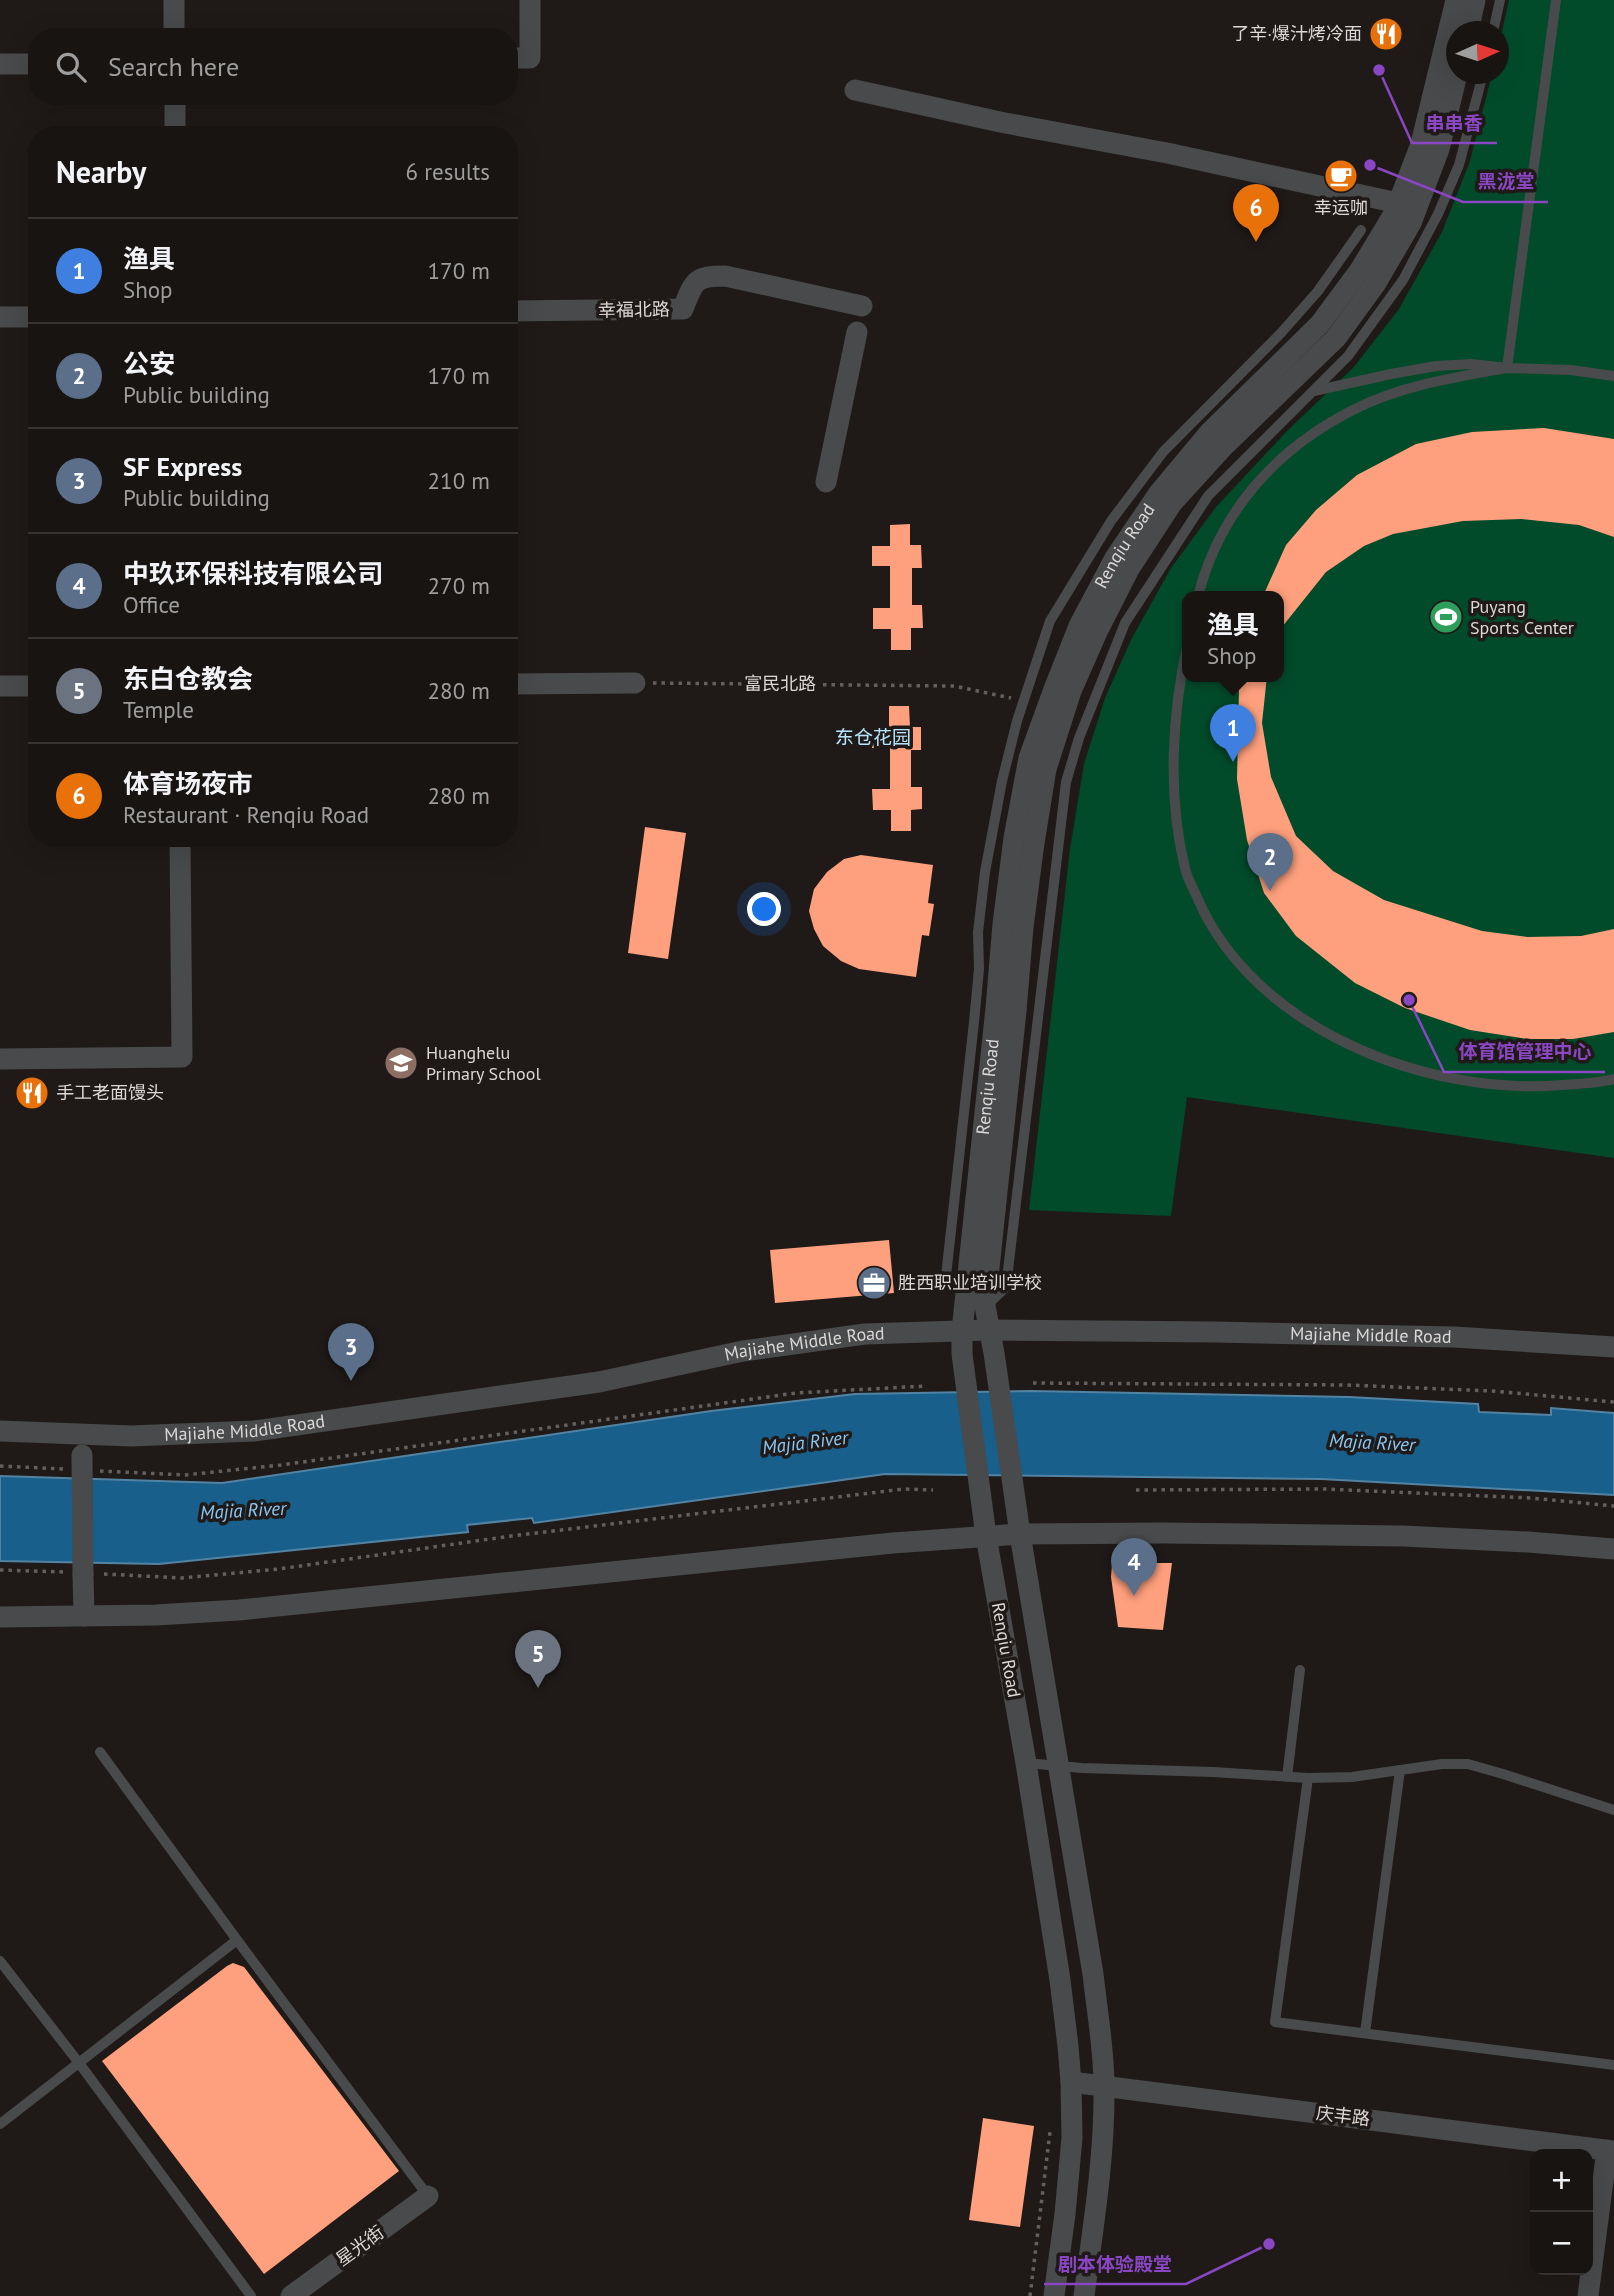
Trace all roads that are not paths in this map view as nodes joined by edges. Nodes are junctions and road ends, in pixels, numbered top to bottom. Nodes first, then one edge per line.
1 (174, 0) edge
2 (530, 0) edge
3 (1457, 0) edge
4 (1475, 0) edge
5 (1500, 0) edge
6 (1556, 0) edge
7 (1470, 21) edge
8 (1495, 21) edge
9 (174, 28) edge
10 (519, 58) edge
11 (0, 64) edge
12 (28, 64) edge
13 (1455, 84) edge
14 (1480, 84) edge
15 (855, 90) dead end
16 (175, 105) edge
17 (175, 126) edge
18 (1398, 203) junction
19 (1361, 230) dead end
20 (862, 306) dead end
21 (518, 311) edge
22 (0, 317) edge
23 (28, 317) edge
24 (857, 332) dead end
25 (1507, 368) junction
26 (1614, 376) edge
27 (1314, 391) junction
28 (826, 482) dead end
29 (1199, 591) edge
30 (1182, 670) edge
31 (635, 683) road end
32 (518, 684) edge
33 (28, 686) edge
34 (0, 687) edge
35 (180, 847) edge
36 (0, 1059) edge
37 (1614, 1079) edge
38 (966, 1292) junction
39 (985, 1306) junction
40 (989, 1330) junction
41 (962, 1331) junction
42 (1614, 1347) edge
43 (0, 1431) edge
44 (80, 1457) junction
45 (1020, 1534) junction
46 (986, 1536) junction
47 (1614, 1549) edge
48 (84, 1616) junction
49 (0, 1617) edge
50 (1300, 1670) dead end
51 (100, 1752) dead end
52 (1026, 1763) junction
53 (1057, 1766) junction
54 (1401, 1770) junction
55 (1287, 1777) junction
56 (1308, 1778) junction
57 (1614, 1810) edge
58 (237, 1940) junction
59 (0, 1961) edge
60 (1365, 2033) junction
61 (79, 2063) junction
62 (1614, 2065) edge
63 (1071, 2082) junction
64 (1104, 2085) junction
65 (0, 2124) edge
66 (1610, 2151) edge
67 (428, 2196) joint
68 (251, 2296) edge
69 (292, 2296) edge
70 (1054, 2296) edge
71 (1084, 2296) edge
72 (1588, 2296) edge

1 - 9 street
2 - 10 street
3 - 18 street, Renqiu Road
4 - 7 street
5 - 8 lane
6 - 25 lane
11 - 12 street
13 - 39 street, Renqiu Road
14 - 27 lane
15 - 18 street
16 - 17 street
18 - 38 street, Renqiu Road
19 - 38 lane
20 - 21 street, 幸福北路
22 - 23 street
24 - 28 street
25 - 26 lane
25 - 27 lane
25 - 29 lane
27 - 39 lane
30 - 37 lane
31 - 32 street
33 - 34 street
35 - 36 street
38 - 41 street, Renqiu Road
39 - 40 street, Renqiu Road
40 - 41 street, Majiahe Middle Road
40 - 42 street, Majiahe Middle Road
40 - 45 street, Renqiu Road
41 - 44 street, Majiahe Middle Road
41 - 46 street, Renqiu Road
43 - 44 street, Majiahe Middle Road
44 - 48 street, bridge
45 - 46 street
45 - 47 street
45 - 53 street, Renqiu Road
46 - 48 street
46 - 52 street, Renqiu Road
48 - 49 street
50 - 55 lane
51 - 58 lane
52 - 53 lane
52 - 63 street, Renqiu Road
53 - 55 lane
53 - 64 street, Renqiu Road
54 - 56 lane
54 - 57 lane
54 - 60 lane
55 - 56 lane
56 - 60 lane
58 - 61 lane
58 - 67 lane
59 - 61 lane
60 - 62 lane
61 - 65 lane
61 - 68 lane
63 - 64 street, 庆丰路
63 - 70 street, Renqiu Road
64 - 66 street, 庆丰路
64 - 71 street, Renqiu Road
66 - 72 street
67 - 69 street, 星光街

